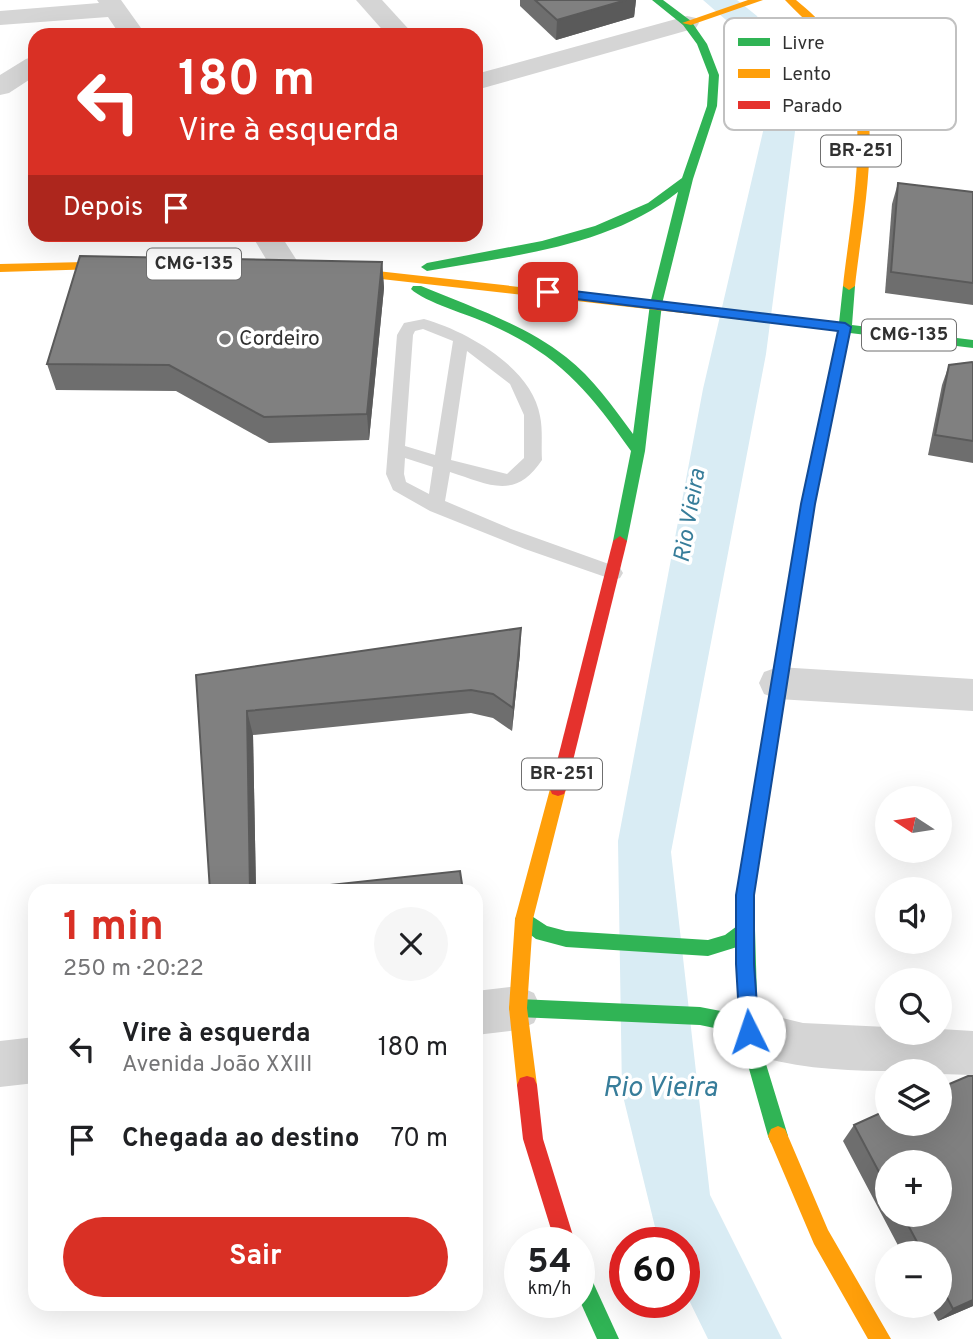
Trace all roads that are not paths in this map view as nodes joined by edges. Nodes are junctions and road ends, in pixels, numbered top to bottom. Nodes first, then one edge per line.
1 (368, 0) edge
2 (758, 0) edge
3 (790, 0) edge
4 (660, 1) edge
5 (114, 6) edge
6 (0, 18) edge
7 (812, 18) edge
8 (694, 21) junction
9 (87, 28) edge
10 (128, 28) edge
11 (394, 28) edge
12 (28, 69) edge
13 (483, 80) edge
14 (0, 87) edge
15 (863, 130) edge
16 (687, 179) junction
17 (271, 242) edge
18 (146, 265) edge
19 (0, 268) edge
20 (289, 268) joint
21 (387, 274) junction
22 (656, 304) junction
23 (845, 327) junction
24 (461, 338) junction
25 (973, 344) edge
26 (398, 450) junction
27 (638, 451) junction
28 (444, 464) junction
29 (436, 506) junction
30 (614, 573) junction
31 (778, 683) junction
32 (973, 695) edge
33 (524, 919) junction
34 (746, 930) junction
35 (497, 1010) edge
36 (749, 1032) junction
37 (973, 1053) edge
38 (28, 1061) edge
39 (0, 1064) edge
40 (560, 1227) edge
41 (595, 1310) edge
42 (608, 1339) edge
43 (880, 1339) edge

1 - 11 street
2 - 8 main road
3 - 7 main road, BR-251
4 - 8 main road, BR-251
5 - 6 street
5 - 9 street
5 - 10 street
8 - 13 street
8 - 16 main road, BR-251
12 - 14 street
15 - 23 main road, BR-251
16 - 21 main road
16 - 22 main road, BR-251
17 - 20 street
18 - 19 main road, CMG-135
20 - 21 main road, CMG-135
21 - 22 main road, CMG-135
21 - 27 main road
22 - 23 main road, CMG-135
22 - 27 main road, BR-251
23 - 25 main road, CMG-135
23 - 31 main road, BR-251
24 - 26 lane
24 - 28 lane
24 - 28 lane
26 - 28 lane
26 - 29 lane
27 - 30 main road, BR-251
28 - 29 lane
29 - 30 lane
30 - 33 main road, BR-251
31 - 32 street
31 - 34 main road, BR-251
33 - 34 main road
33 - 35 main road, BR-251
34 - 36 main road, BR-251
35 - 36 main road
35 - 40 main road, BR-251
36 - 37 street
36 - 43 main road, BR-251
38 - 39 street
41 - 42 main road

